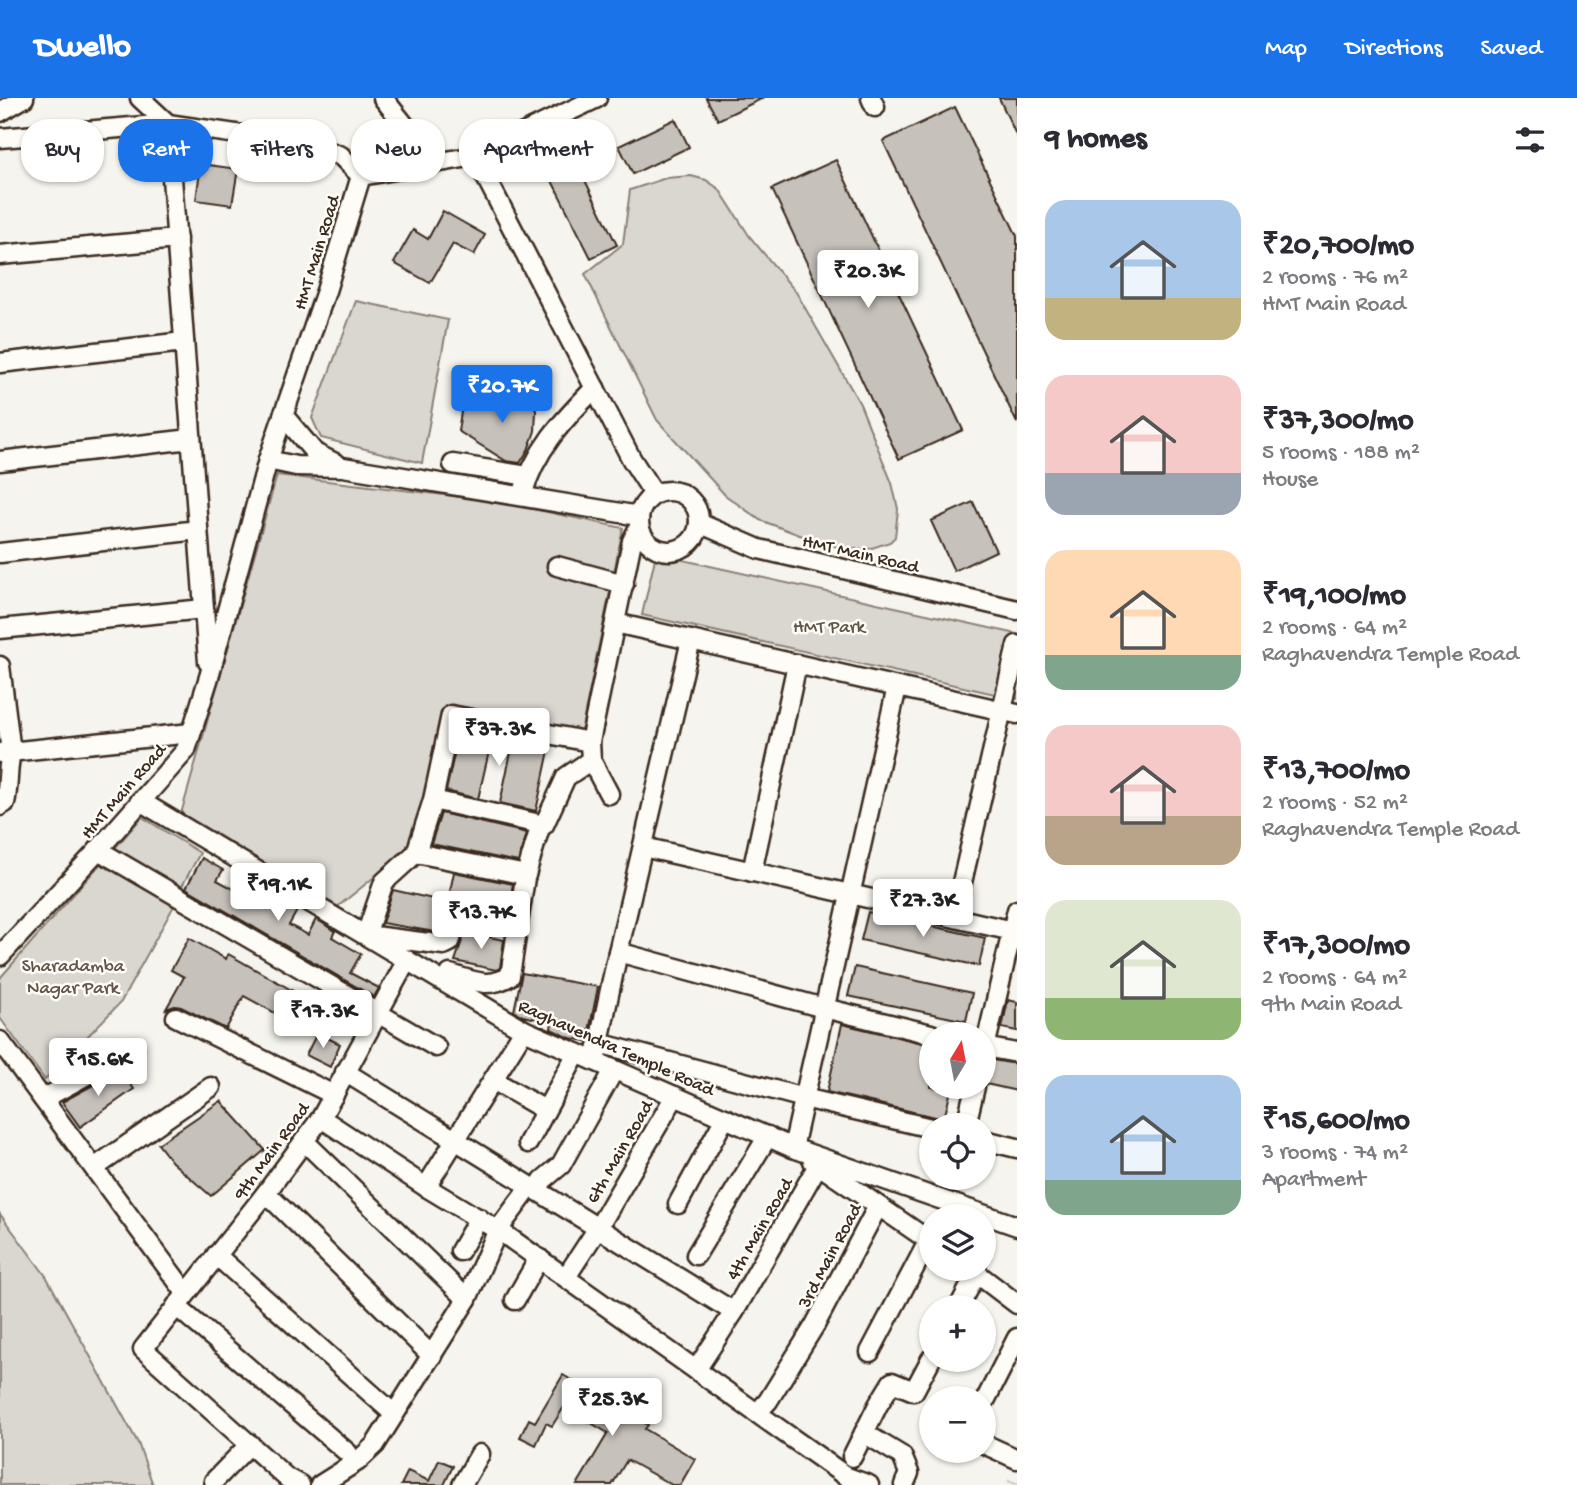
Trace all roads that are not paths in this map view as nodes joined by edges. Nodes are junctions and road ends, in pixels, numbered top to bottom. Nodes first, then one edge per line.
1 (24, 98) edge
2 (140, 98) edge
3 (383, 98) edge
4 (597, 98) edge
5 (0, 112) edge
6 (163, 119) edge
7 (400, 119) edge
8 (553, 119) edge
9 (118, 128) edge
10 (213, 131) edge
11 (0, 138) edge
12 (351, 166) edge
13 (173, 182) edge
14 (359, 182) edge
15 (488, 182) edge
16 (177, 239) junction
17 (0, 255) edge
18 (184, 342) junction
19 (0, 363) edge
20 (595, 388) junction
21 (283, 415) junction
22 (191, 439) junction
23 (268, 460) junction
24 (0, 461) edge
25 (453, 464) dead end
26 (343, 467) junction
27 (528, 476) junction
28 (654, 494) junction
29 (522, 496) junction
30 (639, 521) junction
31 (699, 523) junction
32 (198, 530) junction
33 (0, 553) edge
34 (557, 566) dead end
35 (624, 584) junction
36 (204, 610) junction
37 (1017, 610) edge
38 (615, 623) junction
39 (0, 629) edge
40 (691, 640) junction
41 (1017, 645) edge
42 (797, 664) junction
43 (0, 666) edge
44 (209, 677) junction
45 (897, 687) junction
46 (1009, 713) edge
47 (191, 733) junction
48 (591, 751) junction
49 (5, 753) edge
50 (609, 794) dead end
51 (433, 800) junction
52 (140, 801) junction
53 (0, 806) edge
54 (541, 824) junction
55 (643, 847) junction
56 (98, 850) junction
57 (416, 853) junction
58 (752, 872) junction
59 (526, 875) junction
60 (850, 894) junction
61 (1017, 910) edge
62 (954, 917) junction
63 (518, 926) junction
64 (1015, 931) edge
65 (366, 935) junction
66 (618, 952) junction
67 (0, 956) edge
68 (407, 960) junction
69 (450, 975) dead end
70 (824, 1008) junction
71 (379, 1014) junction
72 (176, 1017) dead end
73 (991, 1022) edge
74 (524, 1030) junction
75 (919, 1031) edge
76 (0, 1041) edge
77 (599, 1042) junction
78 (436, 1047) dead end
79 (134, 1049) dead end
80 (996, 1051) edge
81 (577, 1053) junction
82 (1017, 1054) edge
83 (595, 1061) junction
84 (614, 1070) junction
85 (345, 1072) junction
86 (493, 1080) junction
87 (211, 1087) dead end
88 (334, 1095) junction
89 (675, 1096) junction
90 (804, 1098) junction
91 (43, 1099) junction
92 (545, 1110) junction
93 (321, 1118) junction
94 (725, 1118) junction
95 (919, 1125) edge
96 (768, 1136) junction
97 (456, 1140) junction
98 (304, 1141) junction
99 (527, 1143) dead end
100 (996, 1143) edge
101 (793, 1148) junction
102 (1017, 1149) edge
103 (818, 1165) junction
104 (94, 1168) junction
105 (426, 1187) junction
106 (534, 1188) junction
107 (266, 1193) junction
108 (678, 1204) dead end
109 (878, 1206) junction
110 (478, 1219) junction
111 (1017, 1226) edge
112 (598, 1228) junction
113 (498, 1230) junction
114 (919, 1234) edge
115 (460, 1251) dead end
116 (216, 1255) junction
117 (696, 1255) dead end
118 (539, 1258) junction
119 (919, 1261) edge
120 (566, 1278) junction
121 (987, 1281) edge
122 (181, 1299) junction
123 (467, 1299) junction
124 (515, 1300) dead end
125 (1017, 1304) edge
126 (734, 1312) junction
127 (1017, 1338) edge
128 (870, 1352) dead end
129 (432, 1356) junction
130 (696, 1370) junction
131 (924, 1372) edge
132 (993, 1386) edge
133 (757, 1413) junction
134 (394, 1414) junction
135 (864, 1433) junction
136 (250, 1444) junction
137 (996, 1449) edge
138 (348, 1452) dead end
139 (480, 1454) dead end
140 (852, 1457) dead end
141 (1017, 1459) edge
142 (214, 1481) dead end
143 (300, 1485) edge
144 (320, 1485) edge
145 (462, 1485) edge
146 (869, 1485) edge
147 (904, 1485) edge

1 - 5 street
2 - 6 street
3 - 7 street
4 - 8 street
9 - 11 street, HMT Main Road
10 - 12 street, HMT Main Road
13 - 16 street
14 - 21 street, HMT Main Road
15 - 20 street
16 - 17 street
16 - 18 street
18 - 19 street
18 - 22 street
20 - 27 street
20 - 28 street
21 - 23 street, HMT Main Road
21 - 26 street
22 - 24 street
22 - 32 street
23 - 26 street
23 - 44 street, HMT Main Road
25 - 27 street
26 - 29 street
27 - 29 street
28 - 30 street
28 - 31 street
29 - 30 street
30 - 31 street
30 - 35 street
31 - 37 street, HMT Main Road
32 - 33 street
32 - 36 street
34 - 35 street
35 - 38 street
36 - 39 street
36 - 44 street
38 - 40 street
38 - 48 street
40 - 42 street
40 - 55 street
41 - 46 street
42 - 45 street
42 - 58 street
43 - 49 street
44 - 47 street, HMT Main Road
45 - 46 street
45 - 60 street
46 - 62 street
47 - 49 street
47 - 52 street, HMT Main Road
48 - 50 street
48 - 51 street
48 - 54 street
49 - 53 street
51 - 54 street
51 - 57 street
52 - 56 street, HMT Main Road
52 - 65 street, Raghavendra Temple Road
54 - 59 street
55 - 58 street
55 - 66 street
56 - 67 street, HMT Main Road
56 - 71 street
57 - 59 street
57 - 65 street
58 - 60 street
59 - 63 street
60 - 62 street
60 - 70 street
61 - 64 street
62 - 64 street
63 - 65 street
63 - 69 street
64 - 73 street
65 - 68 street, Raghavendra Temple Road
66 - 70 street
66 - 77 street
68 - 71 street, 9th Main Road
68 - 74 street, Raghavendra Temple Road
70 - 75 street
70 - 90 street
71 - 78 street
71 - 85 street, 9th Main Road
72 - 88 street
74 - 81 street, Raghavendra Temple Road
74 - 86 street
76 - 91 street
77 - 83 street
77 - 90 street
79 - 91 street
80 - 82 street
81 - 83 street, Raghavendra Temple Road
81 - 92 street
83 - 84 street, Raghavendra Temple Road
84 - 89 street, Raghavendra Temple Road
84 - 106 street
85 - 88 street, 9th Main Road
85 - 97 street
86 - 92 street
86 - 97 street
87 - 104 street
88 - 93 street, 9th Main Road
89 - 94 street, Raghavendra Temple Road
89 - 112 street, 6th Main Road
90 - 95 street
90 - 101 street
91 - 104 street
92 - 99 street
93 - 98 street, 9th Main Road
93 - 105 street
94 - 96 street, Raghavendra Temple Road
94 - 108 street
96 - 101 street, Raghavendra Temple Road
96 - 117 street
97 - 105 street
97 - 106 street
98 - 107 street, 9th Main Road
98 - 123 street
100 - 102 street
101 - 103 street
101 - 111 street
103 - 109 street
103 - 126 street, 4th Main Road
104 - 122 street
105 - 110 street
106 - 112 street
106 - 113 street
107 - 116 street, 9th Main Road
107 - 129 street
109 - 114 street
109 - 133 street, 3rd Main Road
110 - 113 street
110 - 115 street
112 - 120 street, 6th Main Road
112 - 126 street
113 - 118 street
113 - 123 street
116 - 122 street, 9th Main Road
116 - 134 street
118 - 120 street
118 - 124 street
119 - 128 street
120 - 130 street
121 - 125 street
122 - 136 street, 9th Main Road
122 - 138 street
123 - 129 street
126 - 130 street, 4th Main Road
127 - 132 street
129 - 134 street
130 - 133 street
131 - 135 street
133 - 146 street
134 - 144 street
135 - 140 street
135 - 147 street
136 - 142 street
136 - 143 street
137 - 141 street
139 - 145 street

